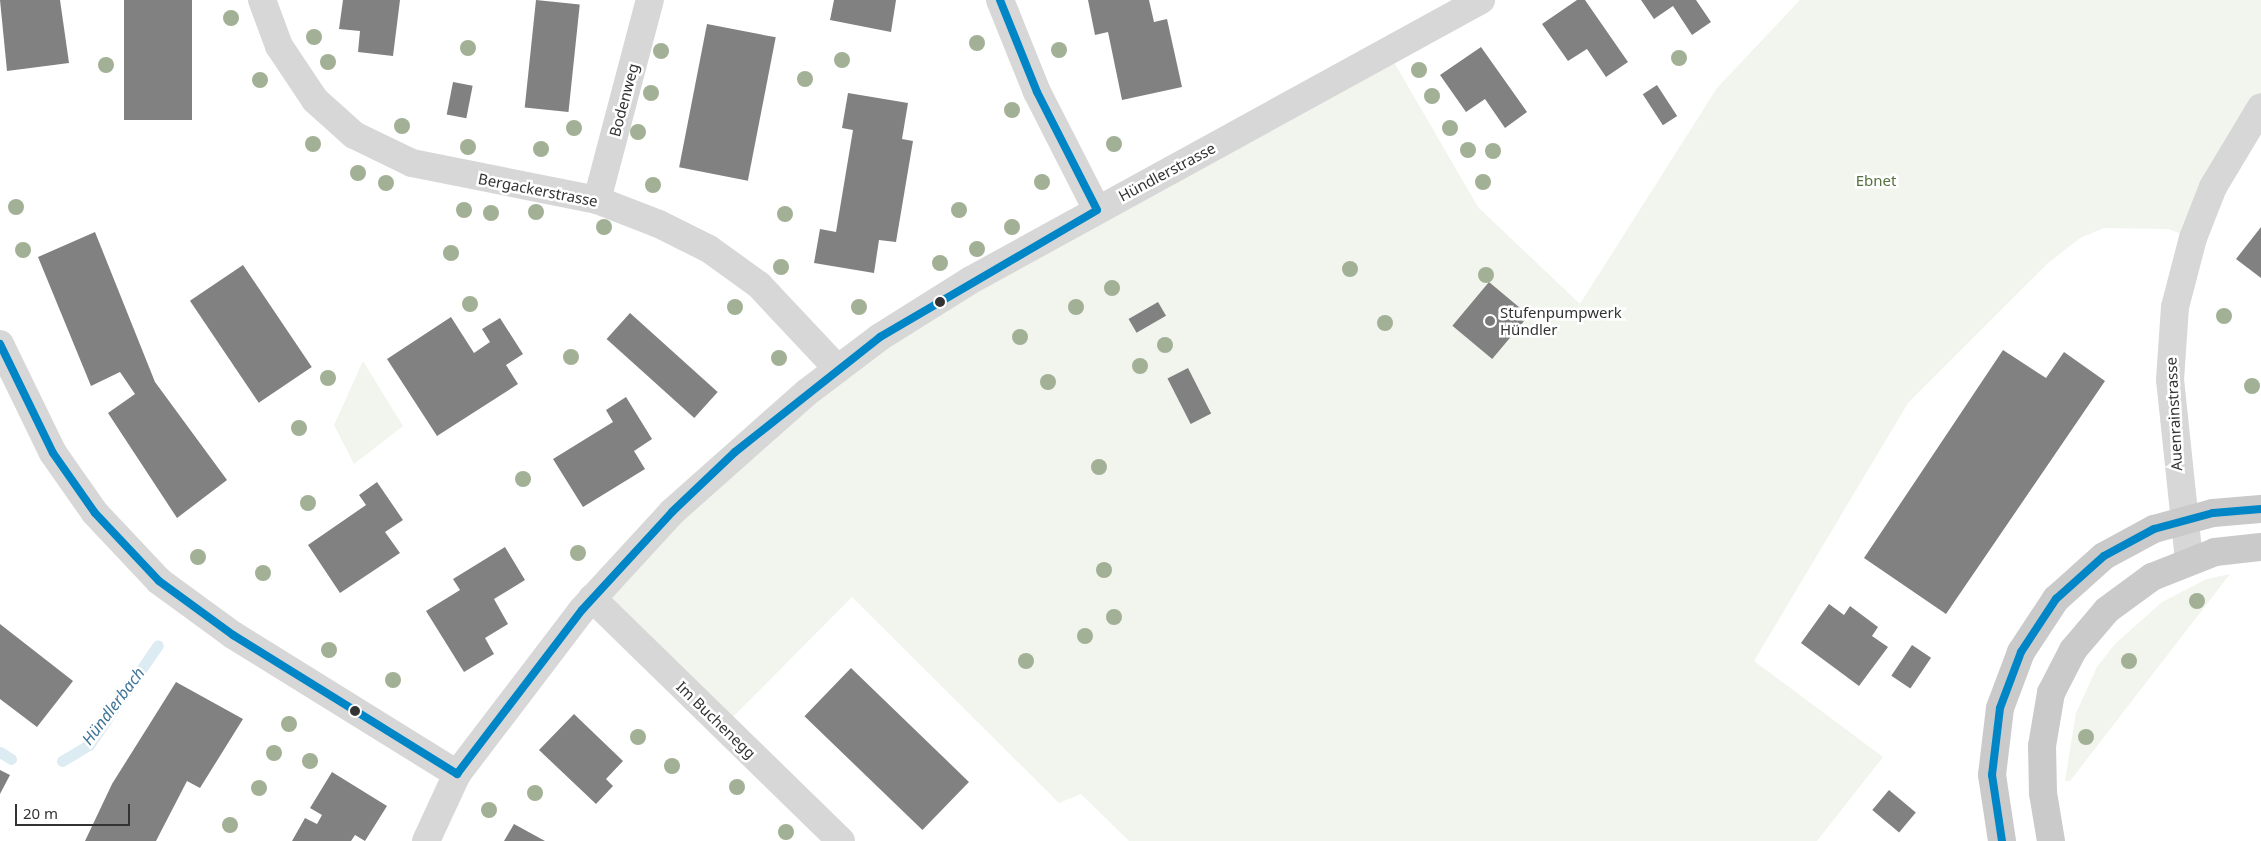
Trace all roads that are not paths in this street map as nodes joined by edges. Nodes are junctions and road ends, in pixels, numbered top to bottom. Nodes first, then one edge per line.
1 (262, 0) edge
2 (650, 0) edge
3 (1000, 0) edge
4 (1481, 0) edge
5 (2261, 107) edge
6 (597, 200) junction
7 (1097, 210) junction
8 (0, 344) edge
9 (838, 369) junction
10 (2261, 509) edge
11 (2182, 519) junction
12 (2261, 547) edge
13 (2188, 560) junction
14 (592, 598) junction
15 (457, 774) junction
16 (426, 841) edge
17 (841, 841) edge
18 (2002, 841) edge
19 (2051, 841) edge

1 - 6 street, Bergackerstrasse
2 - 6 street, Bodenweg
3 - 7 street
4 - 7 street, Hündlerstrasse
5 - 11 street, Auenrainstrasse
6 - 9 street, Bergackerstrasse
7 - 9 street, Hündlerstrasse
8 - 15 street
9 - 14 street, Hündlerstrasse
10 - 11 main road
11 - 13 street, Auenrainstrasse
11 - 18 main road
12 - 13 main road
13 - 19 main road
14 - 15 street, Hündlerstrasse
14 - 17 street, Im Buchenegg
15 - 16 street, Hündlerstrasse

